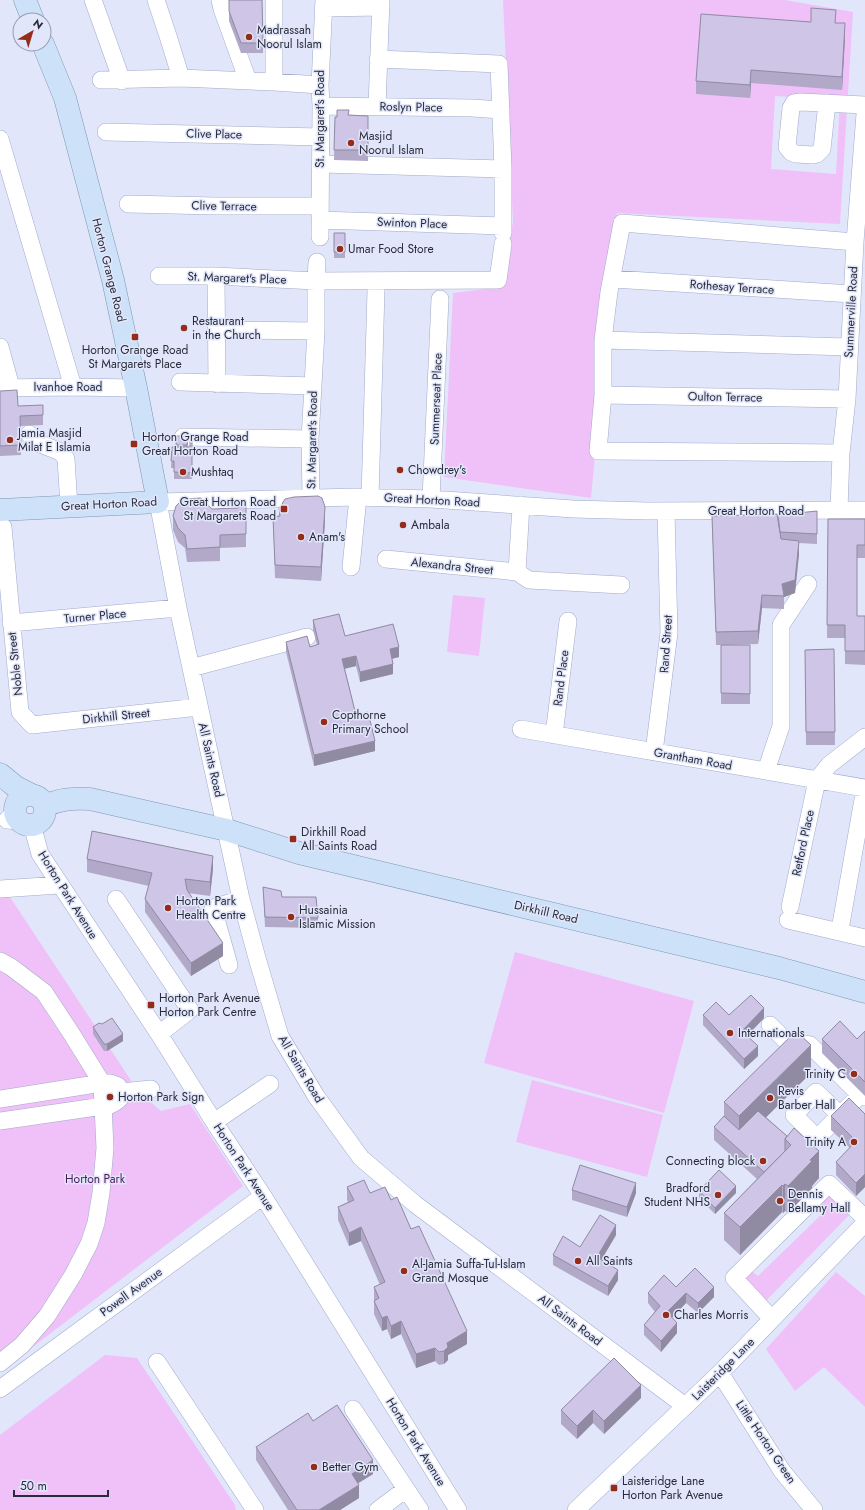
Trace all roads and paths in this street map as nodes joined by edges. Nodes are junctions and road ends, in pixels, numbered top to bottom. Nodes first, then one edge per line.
1 (25, 0) edge
2 (93, 0) edge
3 (156, 0) edge
4 (220, 0) edge
5 (274, 0) edge
6 (324, 4) edge
7 (381, 4) edge
8 (30, 12) edge
9 (46, 52) edge
10 (378, 59) junction
11 (181, 78) junction
12 (101, 80) dead end
13 (248, 80) junction
14 (122, 81) junction
15 (274, 82) junction
16 (320, 85) junction
17 (827, 103) dead end
18 (865, 105) edge
19 (321, 106) junction
20 (377, 106) junction
21 (501, 110) junction
22 (865, 114) edge
23 (106, 132) dead end
24 (321, 137) junction
25 (0, 139) edge
26 (320, 164) junction
27 (503, 169) junction
28 (128, 204) dead end
29 (320, 221) junction
30 (503, 234) junction
31 (855, 242) junction
32 (317, 262) dead end
33 (159, 276) dead end
34 (216, 276) junction
35 (613, 279) junction
36 (316, 280) junction
37 (376, 290) dead end
38 (852, 294) junction
39 (440, 299) dead end
40 (218, 330) junction
41 (316, 331) junction
42 (604, 340) junction
43 (0, 347) edge
44 (848, 347) junction
45 (180, 382) dead end
46 (217, 384) junction
47 (313, 386) junction
48 (73, 387) junction
49 (6, 388) edge
50 (136, 388) junction
51 (603, 395) junction
52 (847, 399) junction
53 (29, 434) dead end
54 (183, 437) edge
55 (310, 440) junction
56 (841, 453) junction
57 (311, 498) junction
58 (364, 498) junction
59 (431, 499) junction
60 (158, 502) junction
61 (521, 505) junction
62 (69, 506) junction
63 (839, 510) junction
64 (865, 510) edge
65 (666, 511) junction
66 (1, 518) edge
67 (386, 559) dead end
68 (351, 567) dead end
69 (517, 572) junction
70 (808, 584) dead end
71 (621, 585) dead end
72 (178, 608) junction
73 (568, 622) dead end
74 (11, 623) junction
75 (307, 637) edge
76 (191, 668) junction
77 (199, 707) junction
78 (32, 725) joint
79 (521, 729) dead end
80 (554, 735) junction
81 (865, 737) edge
82 (654, 752) junction
83 (766, 771) junction
84 (0, 774) edge
85 (817, 780) junction
86 (865, 788) edge
87 (0, 789) edge
88 (21, 813) edge
89 (227, 830) junction
90 (59, 885) junction
91 (0, 889) edge
92 (116, 899) dead end
93 (241, 899) junction
94 (841, 924) dead end
95 (865, 938) edge
96 (0, 961) edge
97 (229, 965) dead end
98 (865, 992) edge
99 (770, 1025) dead end
100 (159, 1034) junction
101 (102, 1083) junction
102 (270, 1084) dead end
103 (151, 1089) dead end
104 (122, 1092) junction
105 (42, 1093) junction
106 (862, 1096) edge
107 (0, 1099) edge
108 (103, 1105) junction
109 (40, 1115) junction
110 (840, 1115) junction
111 (0, 1121) edge
112 (214, 1122) junction
113 (263, 1196) junction
114 (865, 1218) edge
115 (865, 1223) edge
116 (772, 1319) junction
117 (157, 1362) dead end
118 (0, 1363) edge
119 (720, 1373) junction
120 (0, 1389) edge
121 (685, 1406) junction
122 (353, 1409) dead end
123 (406, 1489) junction
124 (255, 1510) edge
125 (378, 1510) edge
126 (420, 1510) edge
127 (458, 1510) edge
128 (576, 1510) edge
129 (814, 1510) edge

1 - 8 main road
2 - 14 street
3 - 11 street
4 - 13 street
5 - 15 street
6 - 7 street
6 - 16 street, St. Margaret's Road
7 - 10 street
9 - 50 main road, Horton Grange Road
10 - 20 street
10 - 21 street
11 - 13 street
11 - 14 street
12 - 14 street
13 - 15 street
15 - 16 street
16 - 19 street, St. Margaret's Road
17 - 18 street
19 - 20 street, Roslyn Place
19 - 24 street, St. Margaret's Road
20 - 21 street, Roslyn Place
21 - 27 street
22 - 31 street, Summerville Road
23 - 24 street, Clive Place
24 - 26 street, St. Margaret's Road
25 - 48 street
26 - 27 street
26 - 29 street, St. Margaret's Road
27 - 30 street
28 - 29 street, Clive Terrace
29 - 30 street, Swinton Place
30 - 36 street, St. Margaret's Place
31 - 35 street
31 - 38 street, Summerville Road
32 - 36 street, St. Margaret's Road
33 - 34 street, St. Margaret's Place
34 - 36 street, St. Margaret's Place
34 - 40 street
35 - 38 street, Rothesay Terrace
35 - 42 street
36 - 41 street, St. Margaret's Road
37 - 58 street
38 - 44 street, Summerville Road
39 - 59 street, Summerseat Place
40 - 41 street
40 - 46 street
41 - 47 street, St. Margaret's Road
42 - 44 street
42 - 51 street
43 - 49 street
44 - 52 street, Summerville Road
45 - 46 street
46 - 47 street
47 - 55 street, St. Margaret's Road
48 - 49 street, Ivanhoe Road
48 - 50 street, Ivanhoe Road
50 - 60 main road, Horton Grange Road
51 - 52 street, Oulton Terrace
51 - 56 street
52 - 56 street, Summerville Road
53 - 62 street
54 - 55 street
55 - 57 street, St. Margaret's Road
56 - 63 street, Summerville Road
57 - 58 street, Great Horton Road
57 - 60 street, Great Horton Road
58 - 59 street, Great Horton Road
58 - 68 street
59 - 61 street, Great Horton Road
60 - 62 main road, Great Horton Road
60 - 72 street, All Saints Road
61 - 65 street, Great Horton Road
61 - 69 street
62 - 66 main road, Great Horton Road
63 - 64 street, Great Horton Road
63 - 65 street, Great Horton Road
65 - 82 street, Rand Street
66 - 74 street, Noble Street
67 - 69 street, Alexandra Street
69 - 71 street, Alexandra Street
70 - 83 street
72 - 74 street, Turner Place
72 - 76 street, All Saints Road
73 - 80 street, Rand Place
74 - 78 street, Noble Street
75 - 76 street
76 - 77 street, All Saints Road
77 - 78 street, Dirkhill Street
77 - 89 street, All Saints Road
79 - 80 street, Grantham Road
80 - 82 street, Grantham Road
81 - 85 street
82 - 83 street, Grantham Road
83 - 85 street, Grantham Road
84 - 88 main road
85 - 86 street, Grantham Road
85 - 95 street, Retford Place
86 - 94 street
87 - 88 main road, Horton Park Avenue
88 - 89 main road, Dirkhill Road
88 - 90 street, Horton Park Avenue
89 - 93 street, All Saints Road
89 - 98 main road, Dirkhill Road
90 - 91 street
90 - 100 street, Horton Park Avenue
92 - 100 street
93 - 97 street
93 - 121 street, All Saints Road
96 - 101 street
99 - 106 street
100 - 112 street, Horton Park Avenue
101 - 104 street
101 - 105 street
101 - 108 street
102 - 112 street
103 - 104 street
104 - 108 street
105 - 107 street
105 - 109 street
106 - 110 street
108 - 109 street
108 - 118 street
109 - 111 street
110 - 110 street
112 - 113 street, Horton Park Avenue
113 - 120 street, Powell Avenue
113 - 127 street, Horton Park Avenue
114 - 116 street
115 - 116 street, Laisteridge Lane
116 - 119 street, Laisteridge Lane
117 - 124 street
119 - 121 street, Laisteridge Lane
119 - 129 street, Little Horton Green
121 - 128 street, Laisteridge Lane
122 - 123 street
123 - 125 street
123 - 126 street

